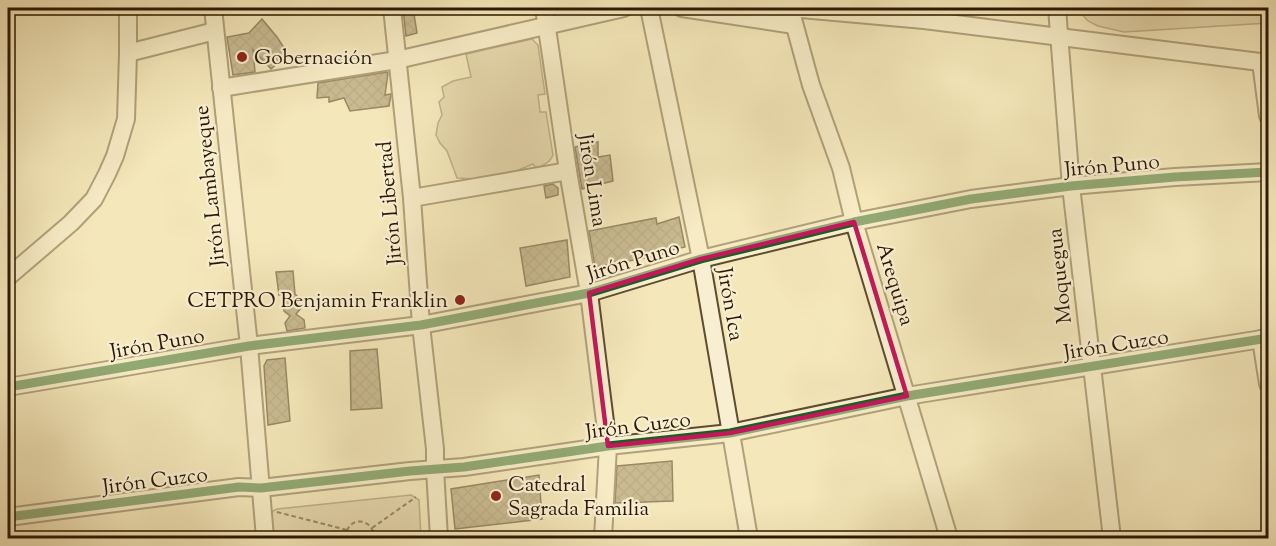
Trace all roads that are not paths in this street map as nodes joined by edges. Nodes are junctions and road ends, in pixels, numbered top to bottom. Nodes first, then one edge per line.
1 (128, 8) edge
2 (213, 8) edge
3 (392, 8) edge
4 (544, 8) edge
5 (624, 8) edge
6 (649, 8) edge
7 (682, 8) edge
8 (790, 8) edge
9 (1057, 8) edge
10 (923, 14) edge
11 (547, 25) junction
12 (794, 25) junction
13 (215, 31) junction
14 (1060, 38) junction
15 (128, 52) junction
16 (397, 60) junction
17 (1265, 63) edge
18 (221, 88) junction
19 (1269, 116) edge
20 (568, 171) junction
21 (1269, 172) edge
22 (1071, 186) junction
23 (412, 198) junction
24 (854, 222) junction
25 (701, 259) junction
26 (8, 277) edge
27 (589, 293) junction
28 (422, 325) junction
29 (1265, 339) edge
30 (249, 346) junction
31 (1092, 366) junction
32 (1269, 384) edge
33 (8, 387) edge
34 (907, 396) junction
35 (730, 433) junction
36 (608, 446) junction
37 (435, 469) junction
38 (261, 488) junction
39 (8, 517) edge
40 (265, 538) edge
41 (439, 538) edge
42 (603, 538) edge
43 (749, 538) edge
44 (949, 538) edge
45 (1112, 538) edge

1 - 15 street
2 - 13 street, Jirón Lambayeque
3 - 16 street, Jirón Libertad
4 - 11 street, Jirón Lima
5 - 11 street
6 - 25 street, Jirón Ica
7 - 12 street
8 - 10 street
8 - 12 street, Arequipa
9 - 14 street, Moquegua
10 - 14 street
11 - 16 street
11 - 20 street, Jirón Lima
12 - 24 street, Arequipa
13 - 15 street
13 - 18 street, Jirón Lambayeque
14 - 17 street
14 - 22 street, Moquegua
15 - 26 street
16 - 18 street
16 - 23 street, Jirón Libertad
17 - 19 street
18 - 30 street, Jirón Lambayeque
20 - 23 street
20 - 27 street, Jirón Lima
21 - 22 street, Jirón Puno
22 - 24 street, Jirón Puno
22 - 31 street, Moquegua
23 - 28 street, Jirón Libertad
24 - 25 street, Jirón Puno
24 - 34 street, Arequipa
25 - 27 street, Jirón Puno
25 - 35 street, Jirón Ica
27 - 28 street, Jirón Puno
27 - 36 street, Jirón Lima
28 - 30 street, Jirón Puno
28 - 37 street, Jirón Libertad
29 - 31 street, Jirón Cuzco
29 - 32 street
30 - 33 street, Jirón Puno
30 - 38 street, Jirón Lambayeque
31 - 34 street, Jirón Cuzco
31 - 45 street, Moquegua
34 - 35 street, Jirón Cuzco
34 - 44 street, Arequipa
35 - 36 street, Jirón Cuzco
35 - 43 street, Jirón Ica
36 - 37 street, Jirón Cuzco
36 - 42 street, Jirón Lima
37 - 38 street, Jirón Cuzco
37 - 41 street, Jirón Libertad
38 - 39 street, Jirón Cuzco
38 - 40 street, Jirón Lambayeque

